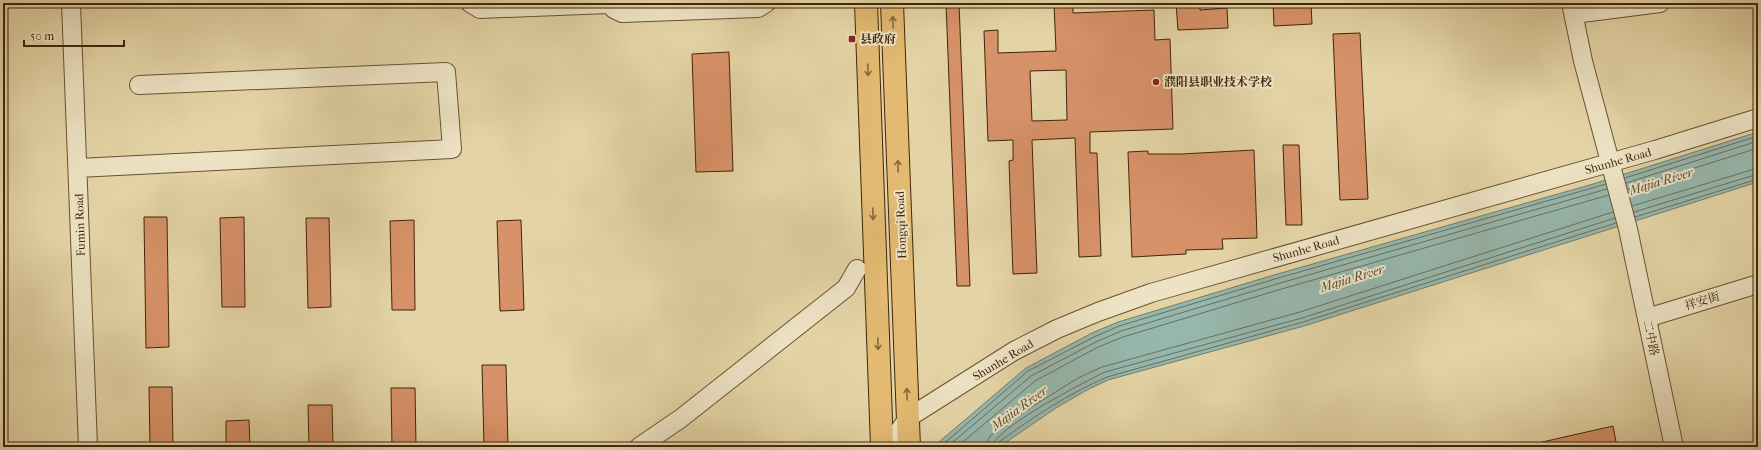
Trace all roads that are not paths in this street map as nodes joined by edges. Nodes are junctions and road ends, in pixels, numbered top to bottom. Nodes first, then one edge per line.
1 (71, 3) edge
2 (470, 3) edge
3 (609, 3) edge
4 (766, 3) edge
5 (866, 3) edge
6 (892, 3) edge
7 (1660, 3) edge
8 (1572, 8) edge
9 (139, 85) dead end
10 (896, 108) junction
11 (869, 109) junction
12 (1758, 118) edge
13 (1611, 165) junction
14 (78, 168) junction
15 (857, 270) dead end
16 (1758, 284) edge
17 (1647, 318) junction
18 (908, 418) junction
19 (88, 447) edge
20 (639, 447) edge
21 (882, 447) edge
22 (888, 447) edge
23 (909, 447) edge
24 (1674, 447) edge

1 - 14 street, Fumin Road
2 - 3 street
3 - 4 street
5 -> 11 main road
10 -> 6 main road, Hongqi Road
7 - 8 street
8 - 13 street, 二中路
9 - 14 street
10 - 11 main road
18 -> 10 main road, Hongqi Road
11 -> 21 main road
12 - 13 street, Shunhe Road
13 - 17 street, 二中路
13 - 18 street, Shunhe Road
14 - 19 street, Fumin Road
15 - 20 street
16 - 17 street, 祥安街
17 - 24 street, 二中路
18 - 22 street, Shunhe Road
18 - 23 main road, Hongqi Road

